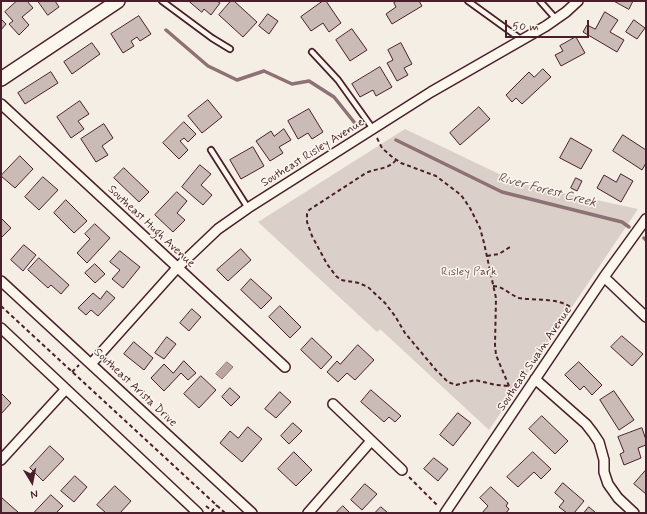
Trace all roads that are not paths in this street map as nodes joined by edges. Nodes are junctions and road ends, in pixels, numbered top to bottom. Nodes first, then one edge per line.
1 (118, 1) edge
2 (162, 1) edge
3 (468, 1) edge
4 (540, 1) edge
5 (578, 1) edge
6 (556, 19) junction
7 (522, 40) junction
8 (230, 49) dead end
9 (312, 52) dead end
10 (1, 79) edge
11 (1, 104) edge
12 (373, 129) junction
13 (211, 150) dead end
14 (248, 208) junction
15 (646, 219) edge
16 (177, 268) junction
17 (604, 277) junction
18 (1, 282) edge
19 (646, 317) edge
20 (1, 328) edge
21 (91, 364) junction
22 (285, 367) dead end
23 (535, 379) junction
24 (66, 389) junction
25 (333, 404) dead end
26 (371, 441) junction
27 (1, 460) edge
28 (402, 470) road end
29 (442, 510) edge
30 (198, 513) edge
31 (252, 513) edge
32 (308, 513) edge
33 (634, 513) edge

1 - 10 street
2 - 8 lane
3 - 7 lane
4 - 6 lane
5 - 6 street, Southeast Risley Avenue
6 - 7 street, Southeast Risley Avenue
7 - 12 street, Southeast Risley Avenue
9 - 12 lane
11 - 16 street, Southeast Hugh Avenue
12 - 14 street, Southeast Risley Avenue
13 - 14 lane
14 - 16 street, Southeast Risley Avenue
15 - 17 street, Southeast Swain Avenue
16 - 21 street, Southeast Risley Avenue
16 - 22 street, Southeast Hugh Avenue
17 - 19 street
17 - 23 street, Southeast Swain Avenue
18 - 21 street, Southeast Arista Drive
20 - 24 street
21 - 31 street, Southeast Arista Drive
23 - 29 street, Southeast Swain Avenue
23 - 33 street
24 - 27 street
24 - 30 street
25 - 26 street
26 - 28 street
26 - 32 street

